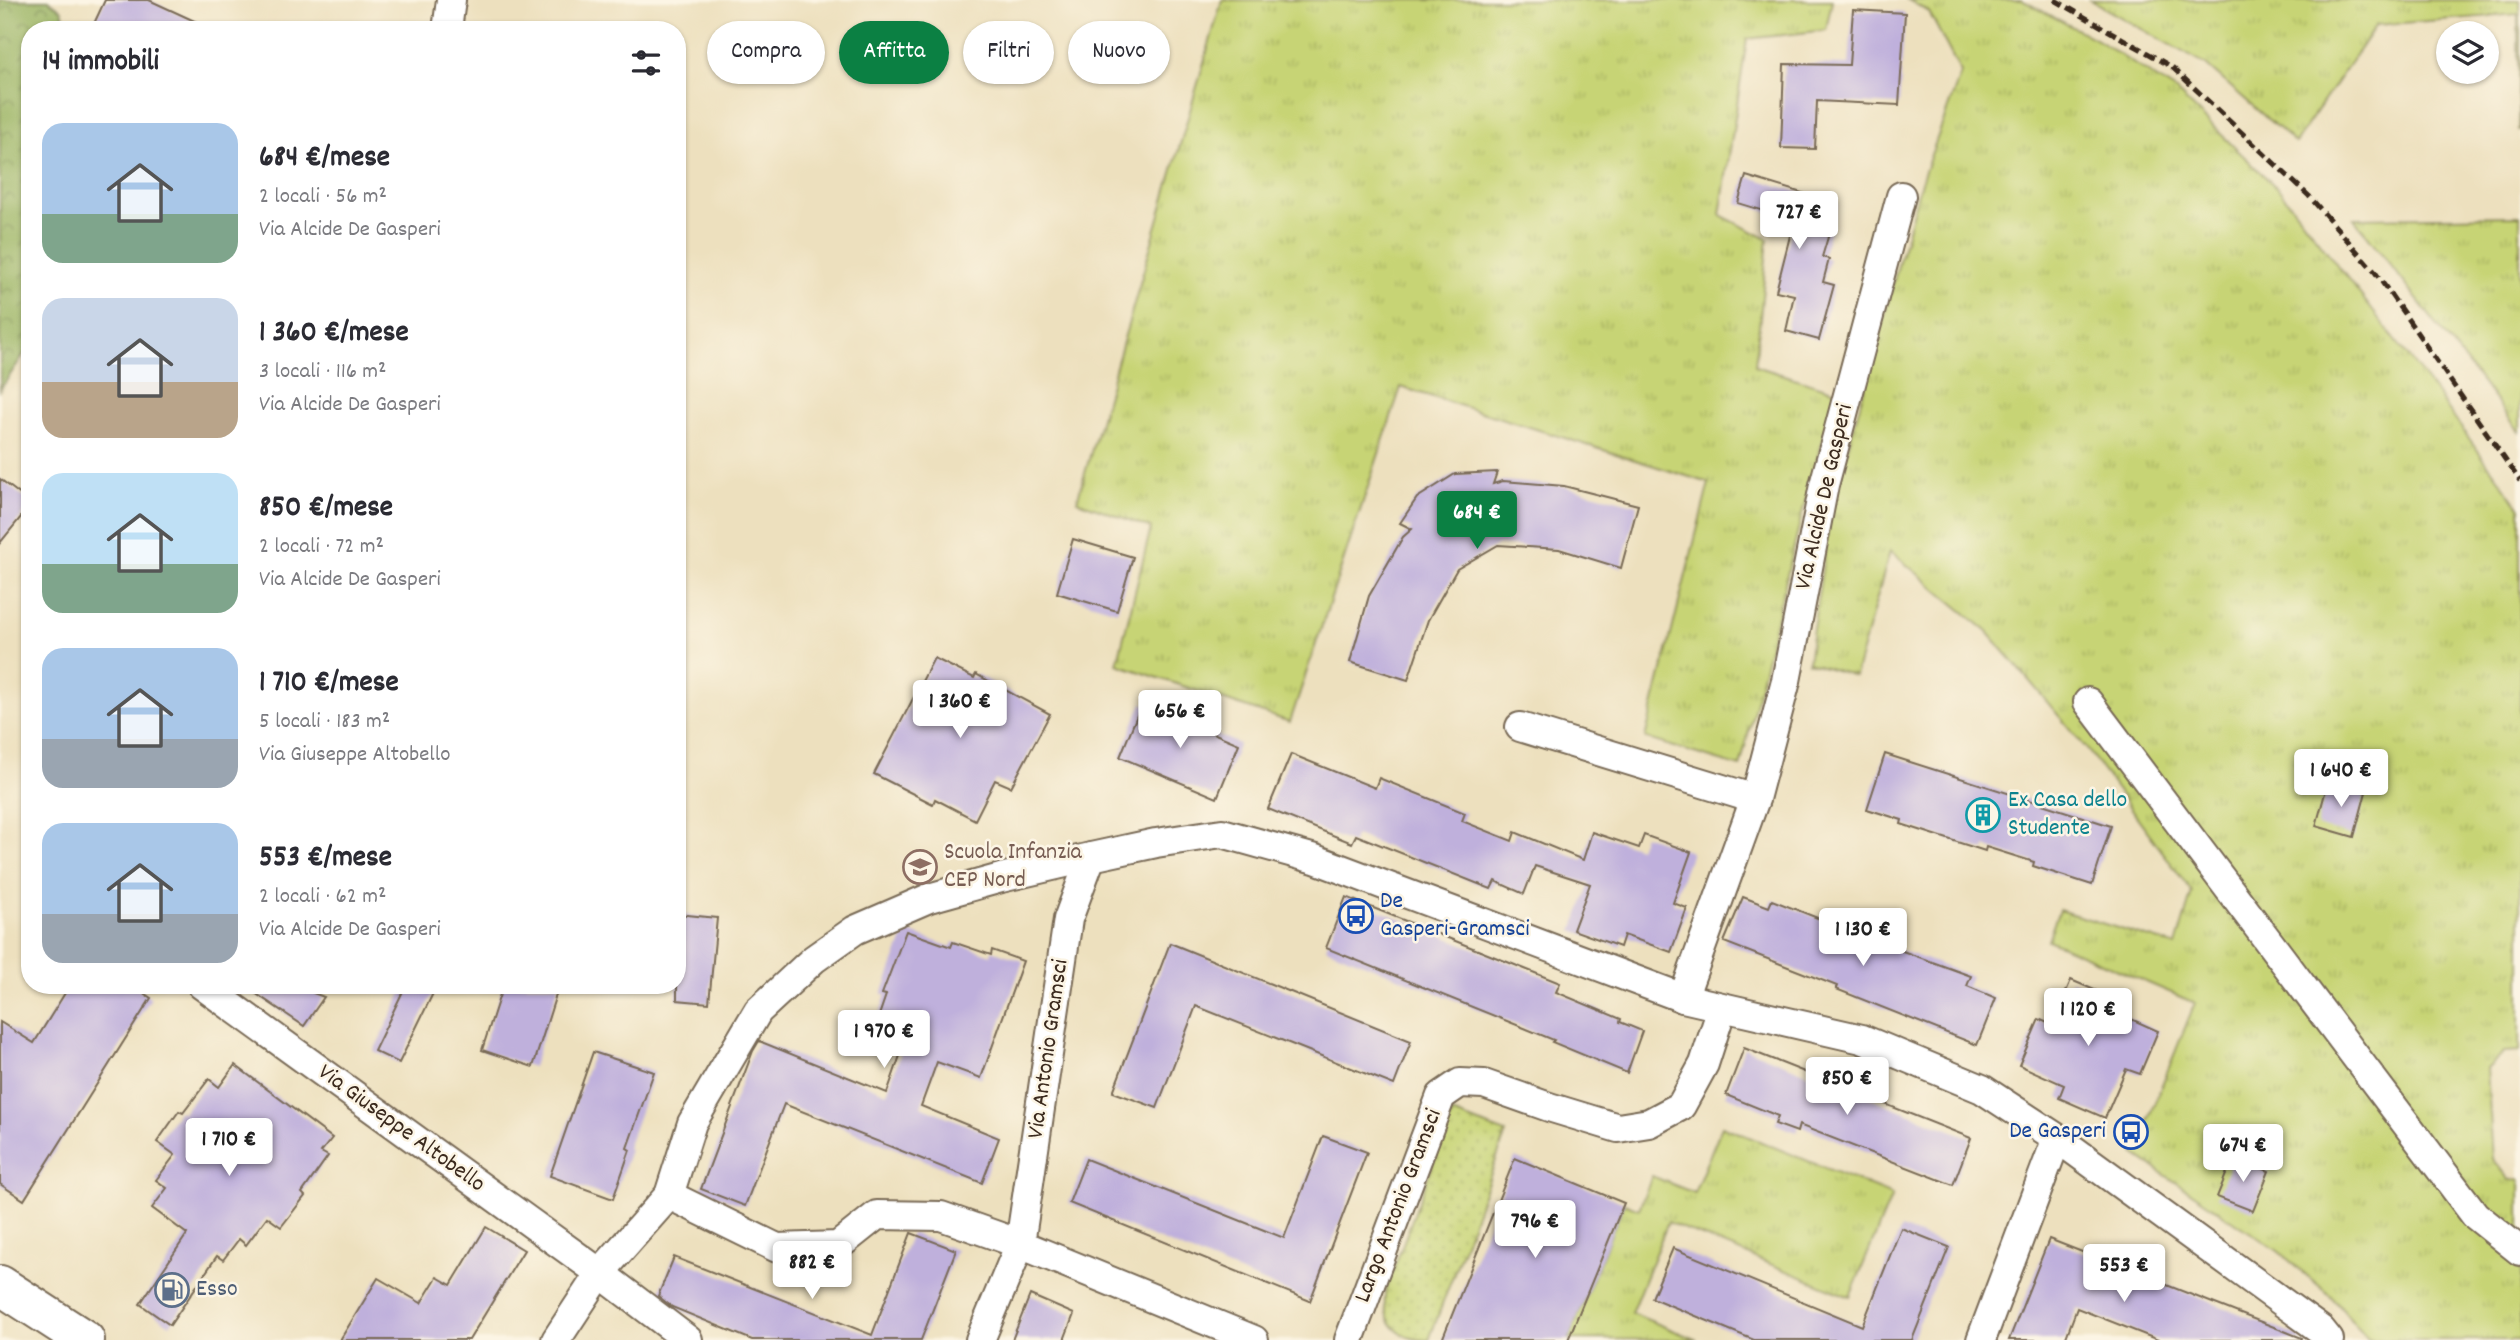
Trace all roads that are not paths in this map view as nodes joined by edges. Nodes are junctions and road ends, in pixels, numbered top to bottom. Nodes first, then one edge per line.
1 (451, 0) edge
2 (448, 21) edge
3 (1901, 196) dead end
4 (2088, 702) dead end
5 (1520, 727) dead end
6 (1755, 799) junction
7 (1091, 857) junction
8 (214, 994) edge
9 (1682, 998) junction
10 (1722, 1009) junction
11 (2057, 1138) junction
12 (669, 1195) junction
13 (1020, 1244) junction
14 (2520, 1251) edge
15 (600, 1272) junction
16 (0, 1285) edge
17 (2322, 1337) edge
18 (85, 1340) edge
19 (556, 1340) edge
20 (688, 1340) edge
21 (980, 1340) edge
22 (1254, 1340) edge
23 (1349, 1340) edge
24 (1981, 1340) edge

1 - 2 street
3 - 6 street, Via Alcide De Gasperi
4 - 14 street
5 - 6 street
6 - 9 street, Via Alcide De Gasperi
7 - 9 street
7 - 12 street
7 - 13 street, Via Antonio Gramsci
8 - 15 street, Via Giuseppe Altobello
9 - 10 street
10 - 11 street
10 - 23 street, Largo Antonio Gramsci
11 - 17 street
11 - 24 street
12 - 13 street
12 - 15 street
13 - 21 street, Via Antonio Gramsci
13 - 22 street
15 - 19 street
15 - 20 street, Via Giuseppe Altobello
16 - 18 main road

